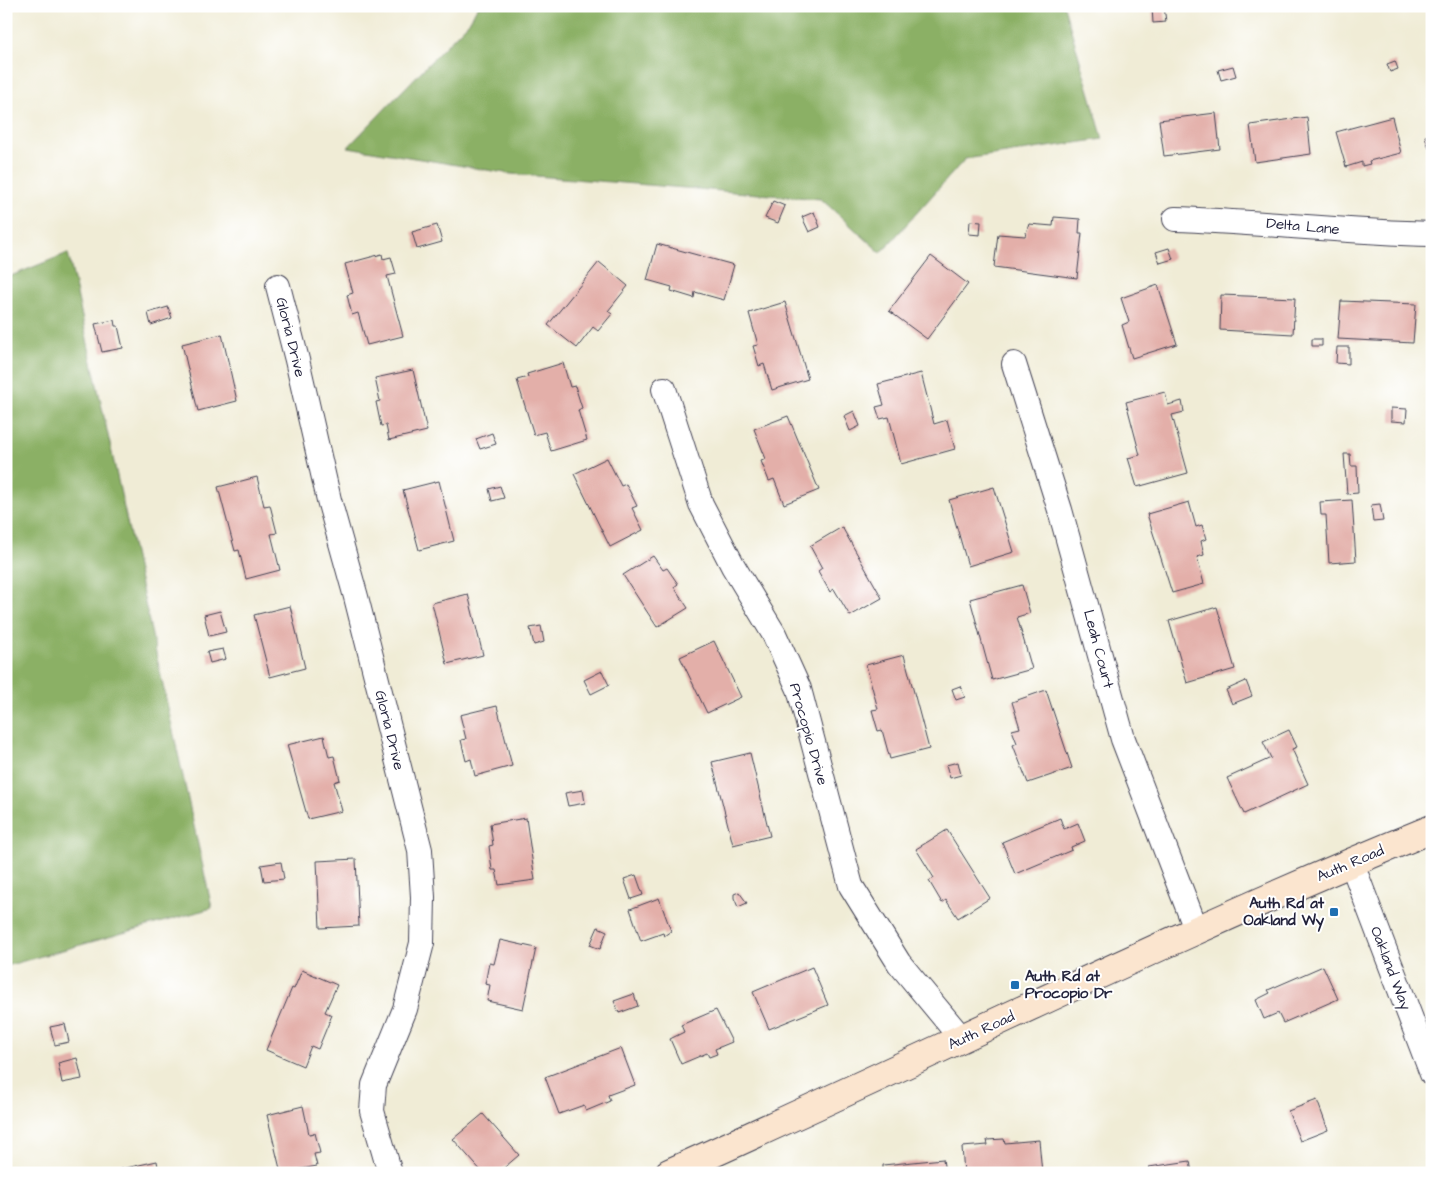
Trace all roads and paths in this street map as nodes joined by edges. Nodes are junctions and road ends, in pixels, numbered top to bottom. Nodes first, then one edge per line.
1 (1175, 219) dead end
2 (1432, 234) edge
3 (278, 286) dead end
4 (1014, 364) dead end
5 (664, 389) dead end
6 (1432, 829) edge
7 (1351, 862) junction
8 (1196, 929) junction
9 (962, 1039) junction
10 (1432, 1074) edge
11 (390, 1173) edge
12 (669, 1173) edge

1 - 2 street, Delta Lane
3 - 11 street, Gloria Drive
4 - 8 street, Leah Court
5 - 9 street, Procopio Drive
6 - 7 main road, Auth Road
7 - 8 main road, Auth Road
7 - 10 street, Oakland Way
8 - 9 main road, Auth Road
9 - 12 main road, Auth Road

